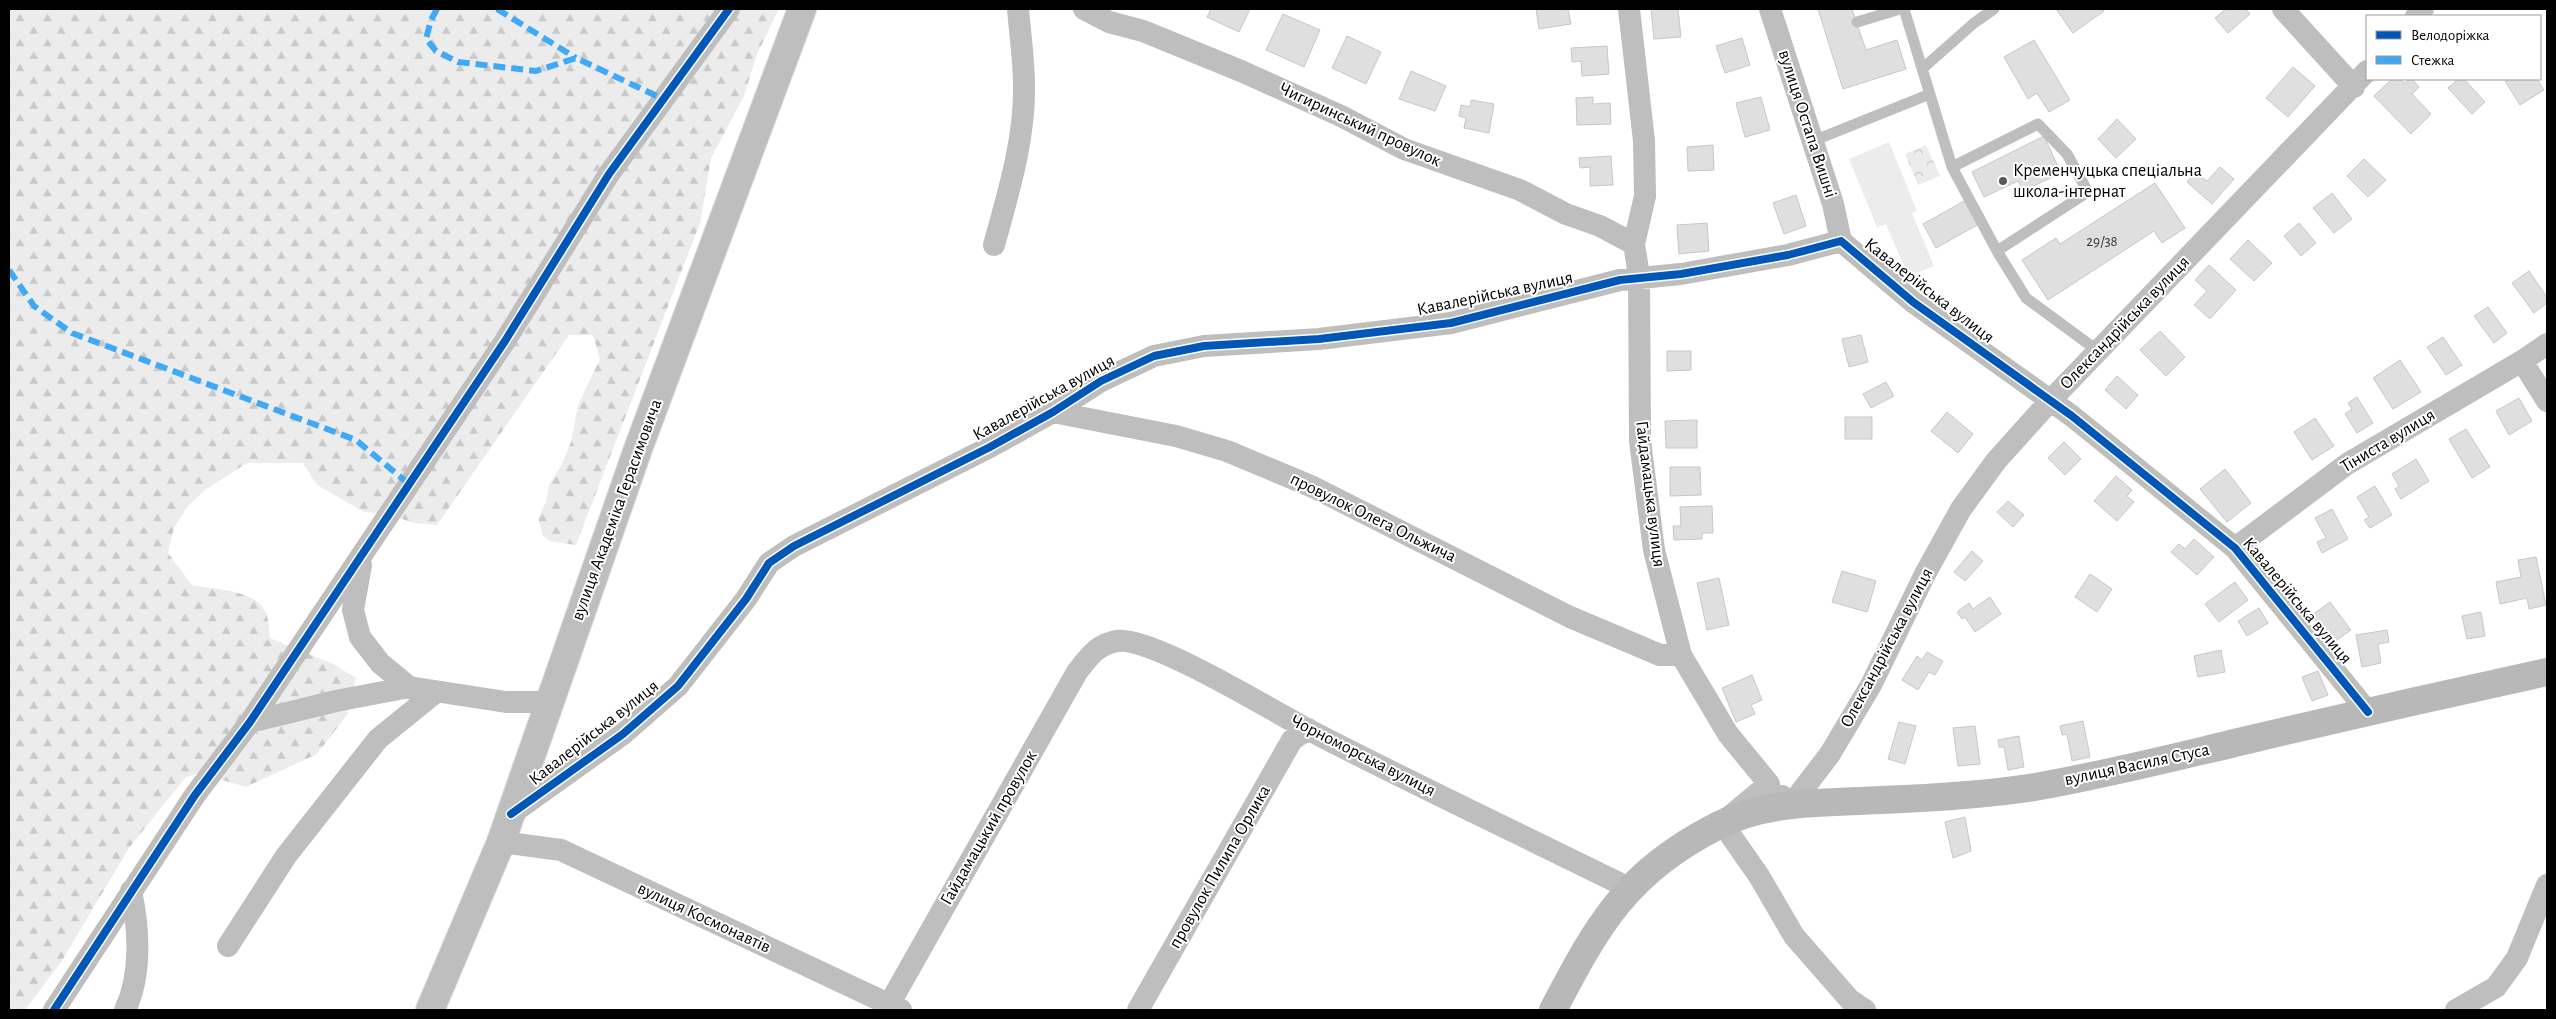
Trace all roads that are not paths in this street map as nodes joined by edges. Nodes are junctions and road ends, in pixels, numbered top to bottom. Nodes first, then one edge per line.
1 (729, 9) edge
2 (802, 9) edge
3 (1018, 9) edge
4 (1084, 9) edge
5 (1628, 9) edge
6 (1770, 9) edge
7 (1900, 9) edge
8 (1904, 9) edge
9 (1994, 9) edge
10 (2283, 9) edge
11 (1857, 22) dead end
12 (1922, 69) junction
13 (2360, 79) edge
14 (1930, 94) junction
15 (1813, 141) junction
16 (1952, 167) junction
17 (1841, 241) junction
18 (1634, 244) junction
19 (994, 245) dead end
20 (1997, 251) junction
21 (1639, 276) junction
22 (2547, 344) edge
23 (2098, 351) junction
24 (2522, 361) junction
25 (2050, 401) junction
26 (2547, 401) edge
27 (1053, 412) junction
28 (2236, 548) junction
29 (365, 552) junction
30 (1095, 648) joint
31 (1681, 655) junction
32 (2547, 672) edge
33 (409, 687) junction
34 (436, 692) junction
35 (548, 702) junction
36 (2368, 712) junction
37 (250, 722) junction
38 (1308, 729) junction
39 (1768, 784) junction
40 (1791, 805) junction
41 (511, 814) junction
42 (1722, 823) junction
43 (501, 842) junction
44 (2547, 884) edge
45 (1628, 888) junction
46 (131, 891) junction
47 (228, 946) dead end
48 (892, 1008) edge
49 (54, 1010) edge
50 (125, 1010) edge
51 (430, 1010) edge
52 (1138, 1010) edge
53 (1554, 1010) edge
54 (1864, 1010) edge
55 (2456, 1010) edge

1 - 29 street
2 - 35 highway, вулиця Академіка Герасимовича
3 - 19 street
4 - 18 street, Чигиринський провулок
5 - 18 street, Гайдамацька вулиця
6 - 15 street, вулиця Остапа Вишні
7 - 11 lane
8 - 12 lane
9 - 12 lane
10 - 13 street
12 - 14 lane
13 - 23 street, Олександрійська вулиця
14 - 15 lane
14 - 16 lane
15 - 17 street, вулиця Остапа Вишні
16 - 20 lane
16 - 20 lane
17 - 21 street, Кавалерійська вулиця
17 - 25 street, Кавалерійська вулиця
18 - 21 street, Гайдамацька вулиця
20 - 23 lane
21 - 27 street, Кавалерійська вулиця
21 - 31 street, Гайдамацька вулиця
22 - 24 street, Тіниста вулиця
23 - 25 street, Олександрійська вулиця
24 - 26 street
24 - 28 street, Тіниста вулиця
25 - 28 street, Кавалерійська вулиця
25 - 40 street, Олександрійська вулиця
27 - 31 street, провулок Олега Ольжича
27 - 41 street, Кавалерійська вулиця
28 - 36 street, Кавалерійська вулиця
29 - 33 street
29 - 37 street
30 - 38 street, Чорноморська вулиця
30 - 48 street, Гайдамацький провулок
31 - 39 street, Гайдамацька вулиця
32 - 36 main road, вулиця Василя Стуса
33 - 34 street
33 - 37 street
34 - 35 street
34 - 47 street
35 - 41 highway, вулиця Академіка Герасимовича
36 - 40 main road, вулиця Василя Стуса
37 - 46 street
38 - 45 street, Чорноморська вулиця
38 - 52 street, провулок Пилипа Орлика
39 - 40 street, Гайдамацька вулиця
39 - 42 street
40 - 42 main road, вулиця Василя Стуса
41 - 43 highway, вулиця Академіка Герасимовича
42 - 45 main road
42 - 54 street
43 - 48 street, вулиця Космонавтів
43 - 51 highway, вулиця Академіка Герасимовича
44 - 55 street
45 - 53 main road
46 - 49 street
46 - 50 street

